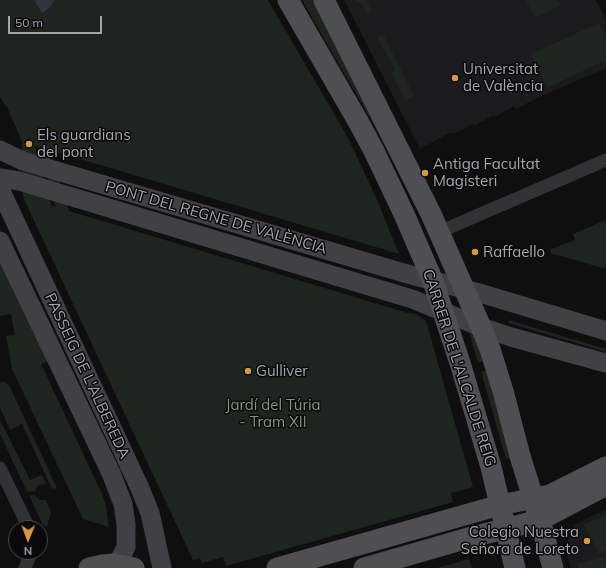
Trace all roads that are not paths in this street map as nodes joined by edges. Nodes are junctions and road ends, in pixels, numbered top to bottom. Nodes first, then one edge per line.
1 (288, 0) edge
2 (324, 0) edge
3 (0, 150) edge
4 (606, 160) edge
5 (0, 178) edge
6 (0, 189) edge
7 (439, 232) junction
8 (0, 241) edge
9 (448, 289) junction
10 (480, 327) junction
11 (606, 331) edge
12 (606, 363) edge
13 (606, 467) edge
14 (0, 468) edge
15 (606, 485) edge
16 (4, 488) edge
17 (534, 499) junction
18 (500, 505) junction
19 (24, 520) edge
20 (540, 520) junction
21 (505, 530) junction
22 (114, 564) junction
23 (89, 568) edge
24 (134, 568) edge
25 (162, 568) edge
26 (277, 568) edge
27 (364, 568) edge
28 (515, 568) edge
29 (553, 568) edge

1 - 9 main road, CARRER DE L'ALCALDE REIG
2 - 7 main road, CARRER DE L'ALCALDE REIG
3 - 9 main road, PONT DEL REGNE DE VALÈNCIA
4 - 7 street
5 - 9 main road, PONT DEL REGNE DE VALÈNCIA
6 - 25 main road, PASSEIG DE L'ALBEREDA
7 - 9 main road, CARRER DE L'ALCALDE REIG
8 - 22 main road, PASSEIG DE L'ALBEREDA
9 - 10 main road, CARRER DE L'ALCALDE REIG
9 - 10 main road
9 - 11 main road
9 - 18 main road, CARRER DE L'ALCALDE REIG
10 - 12 main road
10 - 17 main road, CARRER DE L'ALCALDE REIG
13 - 17 main road
14 - 16 street
15 - 20 main road
16 - 19 street
17 - 18 main road
17 - 20 main road, CARRER DE L'ALCALDE REIG
18 - 21 main road, CARRER DE L'ALCALDE REIG
18 - 26 main road
20 - 21 main road
20 - 29 main road, CARRER DE L'ALCALDE REIG
21 - 27 main road
21 - 28 main road, CARRER DE L'ALCALDE REIG
22 - 23 main road
22 - 24 main road

